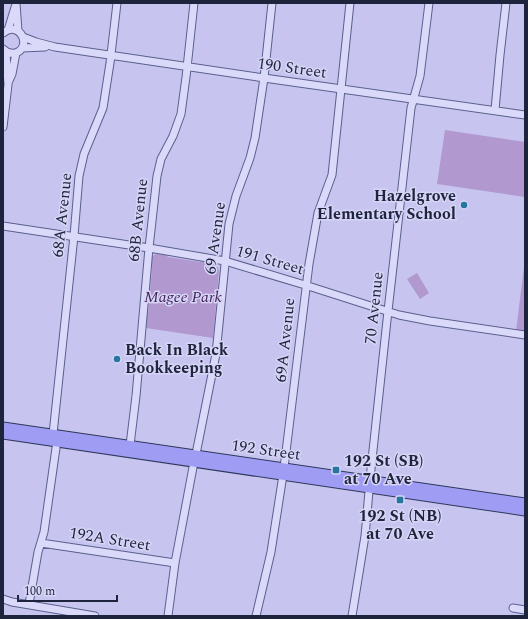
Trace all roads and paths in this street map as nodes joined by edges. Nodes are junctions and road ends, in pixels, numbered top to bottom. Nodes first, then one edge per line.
1 (117, 3) edge
2 (194, 3) edge
3 (272, 3) edge
4 (350, 3) edge
5 (429, 3) edge
6 (506, 3) edge
7 (16, 4) edge
8 (4, 32) edge
9 (20, 34) junction
10 (55, 47) junction
11 (4, 50) edge
12 (19, 50) junction
13 (111, 56) junction
14 (188, 66) junction
15 (264, 78) junction
16 (8, 85) junction
17 (341, 89) junction
18 (414, 99) junction
19 (495, 110) junction
20 (525, 115) edge
21 (3, 128) edge
22 (3, 226) edge
23 (74, 236) junction
24 (149, 248) junction
25 (225, 261) junction
26 (305, 285) junction
27 (388, 311) junction
28 (525, 335) edge
29 (3, 427) edge
30 (3, 434) edge
31 (55, 437) junction
32 (130, 445) junction
33 (195, 458) junction
34 (284, 471) junction
35 (370, 484) junction
36 (525, 503) edge
37 (525, 510) edge
38 (41, 543) junction
39 (175, 563) junction
40 (3, 599) edge
41 (29, 604) junction
42 (513, 608) dead end
43 (525, 610) edge
44 (95, 616) edge
45 (168, 616) edge
46 (256, 616) edge
47 (352, 616) edge

1 - 13 street, 68A Avenue
2 - 14 street, 68B Avenue
3 - 15 street, 69 Avenue
4 - 17 street, 69A Avenue
5 - 18 street, 70 Avenue
6 - 19 street
7 - 8 street
7 - 9 street
8 - 9 street, 190 Street
9 - 10 street, 190 Street
9 - 12 street
10 - 12 street, 190 Street
10 - 13 street, 190 Street
11 - 12 street, 190 Street
11 - 16 street
12 - 16 street
13 - 14 street, 190 Street
13 - 23 street, 68A Avenue
14 - 15 street, 190 Street
14 - 24 street, 68B Avenue
15 - 17 street, 190 Street
15 - 25 street, 69 Avenue
16 - 21 street
17 - 18 street, 190 Street
17 - 26 street, 69A Avenue
18 - 19 street, 190 Street
18 - 27 street, 70 Avenue
19 - 20 street, 190 Street
22 - 23 street, 191 Street
23 - 24 street, 191 Street
23 - 31 street, 68A Avenue
24 - 25 street, 191 Street
24 - 32 street, 68B Avenue
25 - 26 street, 191 Street
25 - 33 street, 69 Avenue
26 - 27 street, 191 Street
26 - 34 street, 69A Avenue
27 - 28 street, 191 Street
27 - 35 street, 70 Avenue
29 - 31 main road, 192 Street
30 - 31 main road, 192 Street
31 - 32 main road, 192 Street
31 - 33 main road, 192 Street
31 - 38 street, 68A Avenue
32 - 33 main road, 192 Street
33 - 34 main road, 192 Street
33 - 34 main road, 192 Street
33 - 39 street, 69 Avenue
34 - 35 main road, 192 Street
34 - 46 street, 69A Avenue
35 - 36 main road, 192 Street
35 - 37 main road, 192 Street
35 - 47 street, 70 Avenue
38 - 39 street, 192A Street
38 - 41 street, 68A Avenue
39 - 45 street, 69 Avenue
40 - 41 street
41 - 44 street
42 - 43 street

